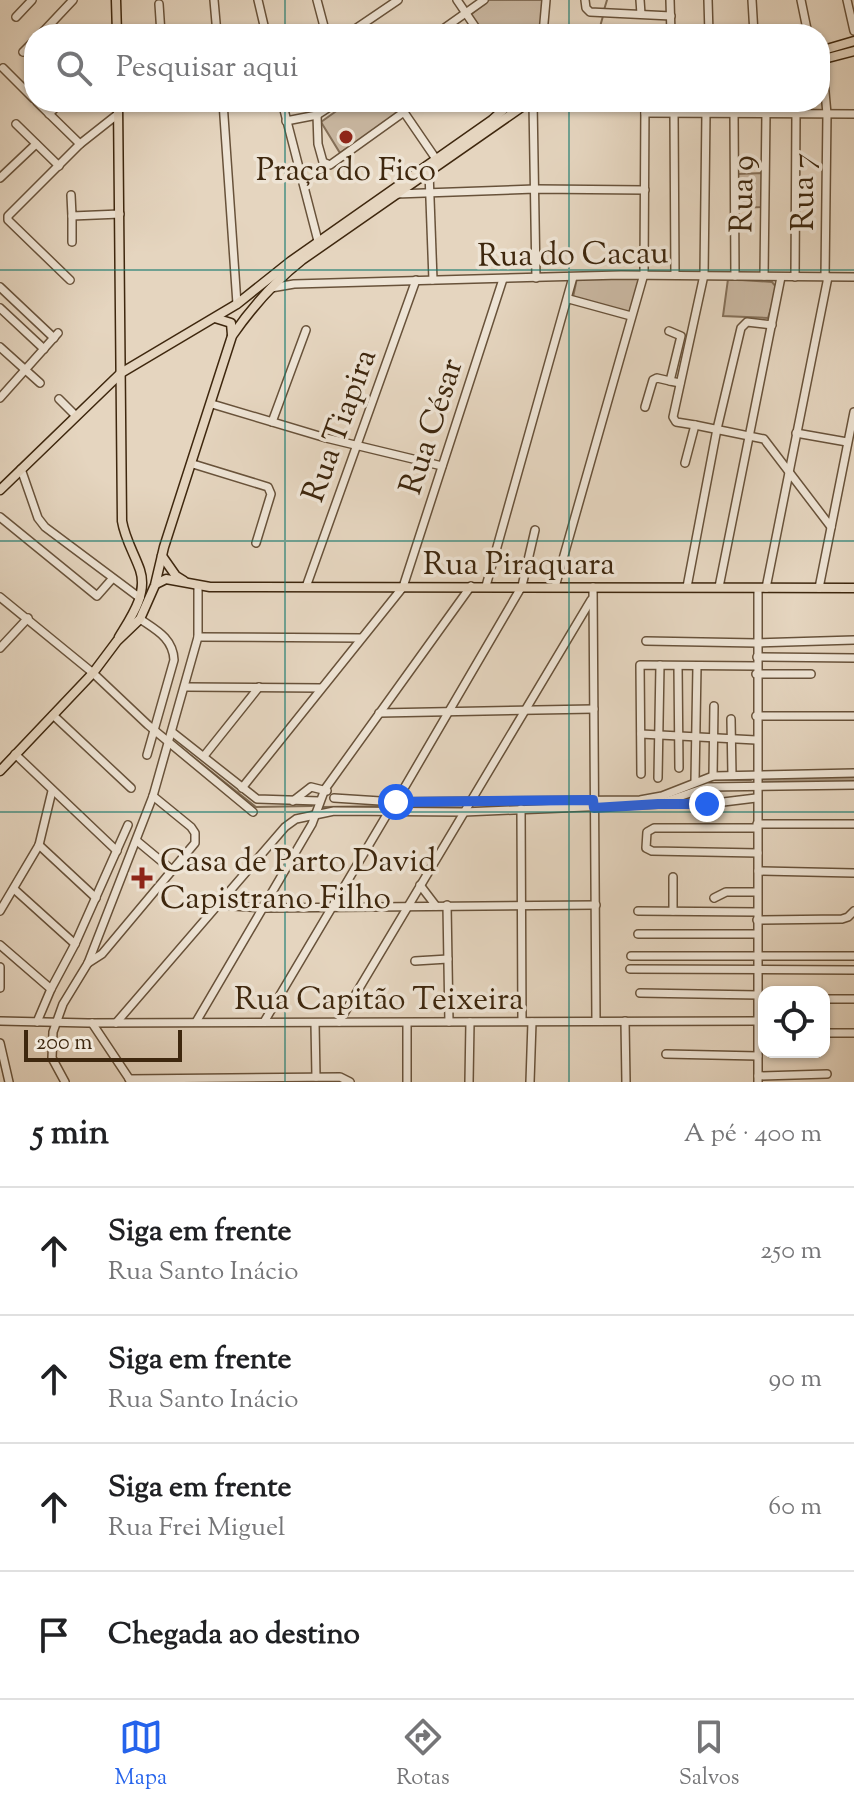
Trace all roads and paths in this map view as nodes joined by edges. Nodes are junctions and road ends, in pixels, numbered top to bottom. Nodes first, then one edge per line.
1 (32, 0) edge
2 (56, 0) edge
3 (73, 0) edge
4 (116, 0) edge
5 (214, 0) edge
6 (258, 0) edge
7 (317, 0) edge
8 (398, 0) edge
9 (457, 0) edge
10 (484, 0) edge
11 (546, 0) edge
12 (585, 0) edge
13 (640, 0) edge
14 (670, 0) edge
15 (708, 0) edge
16 (752, 0) edge
17 (801, 0) edge
18 (847, 0) edge
19 (159, 4) dead end
20 (65, 9) junction
21 (466, 14) junction
22 (641, 14) junction
23 (671, 16) junction
24 (16, 17) dead end
25 (51, 24) edge
26 (117, 24) edge
27 (160, 24) edge
28 (216, 24) edge
29 (264, 24) edge
30 (323, 24) edge
31 (363, 24) edge
32 (451, 24) edge
33 (473, 24) edge
34 (544, 24) edge
35 (671, 24) edge
36 (709, 24) edge
37 (753, 24) edge
38 (806, 24) edge
39 (854, 31) edge
40 (854, 41) edge
41 (854, 51) edge
42 (830, 53) edge
43 (830, 55) edge
44 (3, 68) dead end
45 (24, 88) edge
46 (224, 112) edge
47 (284, 112) edge
48 (322, 112) edge
49 (404, 112) joint
50 (501, 112) edge
51 (516, 112) edge
52 (531, 112) edge
53 (645, 113) joint
54 (674, 113) junction
55 (706, 113) junction
56 (734, 113) junction
57 (766, 113) junction
58 (796, 113) junction
59 (49, 114) edge
60 (118, 114) joint
61 (827, 114) junction
62 (854, 114) edge
63 (317, 115) junction
64 (286, 121) junction
65 (16, 124) dead end
66 (36, 144) junction
67 (80, 144) junction
68 (436, 159) junction
69 (59, 166) junction
70 (429, 172) junction
71 (0, 178) edge
72 (535, 189) junction
73 (645, 190) junction
74 (429, 192) junction
75 (396, 194) junction
76 (71, 195) dead end
77 (120, 214) junction
78 (72, 216) junction
79 (318, 241) junction
80 (72, 242) dead end
81 (289, 270) junction
82 (644, 274) junction
83 (675, 275) junction
84 (704, 275) junction
85 (735, 276) junction
86 (764, 276) junction
87 (573, 277) junction
88 (781, 277) junction
89 (795, 277) junction
90 (826, 277) junction
91 (854, 277) edge
92 (536, 278) junction
93 (503, 279) junction
94 (70, 280) dead end
95 (416, 280) junction
96 (433, 280) junction
97 (294, 284) junction
98 (0, 287) edge
99 (271, 288) junction
100 (569, 299) junction
101 (237, 304) junction
102 (0, 308) edge
103 (246, 316) junction
104 (631, 316) junction
105 (215, 318) junction
106 (772, 325) junction
107 (306, 330) dead end
108 (669, 331) dead end
109 (232, 336) junction
110 (0, 347) edge
111 (44, 349) junction
112 (25, 371) junction
113 (121, 373) junction
114 (670, 381) junction
115 (40, 383) dead end
116 (680, 383) junction
117 (107, 385) junction
118 (122, 392) junction
119 (0, 398) edge
120 (59, 399) dead end
121 (212, 404) junction
122 (645, 407) dead end
123 (854, 412) edge
124 (76, 416) junction
125 (272, 422) junction
126 (695, 425) junction
127 (717, 429) junction
128 (796, 433) junction
129 (749, 435) junction
130 (847, 442) junction
131 (356, 446) junction
132 (685, 463) dead end
133 (193, 464) junction
134 (442, 466) junction
135 (21, 469) junction
136 (789, 474) junction
137 (1, 487) edge
138 (0, 517) edge
139 (831, 527) junction
140 (535, 530) dead end
141 (256, 543) dead end
142 (162, 556) junction
143 (112, 579) junction
144 (184, 582) junction
145 (198, 586) junction
146 (471, 586) junction
147 (486, 586) junction
148 (522, 586) junction
149 (154, 587) junction
150 (306, 587) junction
151 (403, 587) junction
152 (555, 587) junction
153 (593, 587) junction
154 (687, 587) junction
155 (719, 587) junction
156 (762, 588) junction
157 (819, 588) junction
158 (854, 588) edge
159 (144, 596) junction
160 (0, 597) edge
161 (591, 600) junction
162 (28, 618) junction
163 (140, 619) junction
164 (573, 630) junction
165 (592, 634) junction
166 (198, 637) junction
167 (361, 638) junction
168 (854, 640) edge
169 (117, 641) junction
170 (646, 641) dead end
171 (757, 643) junction
172 (0, 648) edge
173 (854, 658) edge
174 (660, 665) junction
175 (678, 666) junction
176 (697, 666) junction
177 (757, 666) junction
178 (93, 673) junction
179 (811, 674) dead end
180 (186, 687) junction
181 (259, 687) junction
182 (321, 688) junction
183 (714, 706) dead end
184 (594, 709) junction
185 (526, 710) junction
186 (447, 712) junction
187 (379, 713) junction
188 (53, 715) junction
189 (756, 716) junction
190 (854, 716) edge
191 (731, 719) dead end
192 (155, 731) junction
193 (172, 732) junction
194 (641, 734) junction
195 (659, 735) junction
196 (677, 736) junction
197 (696, 737) junction
198 (713, 738) junction
199 (731, 740) junction
200 (756, 740) junction
201 (168, 741) junction
202 (15, 754) junction
203 (147, 755) dead end
204 (204, 756) junction
205 (679, 768) dead end
206 (0, 771) edge
207 (854, 773) edge
208 (641, 774) dead end
209 (732, 775) junction
210 (713, 776) junction
211 (658, 778) dead end
212 (757, 780) junction
213 (695, 781) junction
214 (854, 785) edge
215 (131, 788) dead end
216 (242, 788) junction
217 (325, 789) junction
218 (52, 791) junction
219 (153, 796) junction
220 (756, 798) junction
221 (293, 801) junction
222 (396, 802) junction
223 (594, 804) junction
224 (658, 804) junction
225 (334, 805) junction
226 (468, 806) junction
227 (318, 807) junction
228 (521, 809) junction
229 (389, 811) junction
230 (253, 812) dead end
231 (854, 824) edge
232 (128, 825) dead end
233 (757, 826) junction
234 (137, 841) junction
235 (39, 845) junction
236 (117, 851) junction
237 (758, 853) junction
238 (172, 870) junction
239 (758, 871) junction
240 (854, 873) edge
241 (673, 877) dead end
242 (420, 885) junction
243 (14, 889) junction
244 (757, 892) junction
245 (96, 898) junction
246 (714, 898) dead end
247 (218, 905) junction
248 (447, 905) junction
249 (521, 905) junction
250 (596, 905) junction
251 (331, 906) junction
252 (436, 906) junction
253 (406, 907) junction
254 (264, 908) junction
255 (0, 911) edge
256 (638, 911) dead end
257 (673, 911) junction
258 (854, 911) edge
259 (757, 916) junction
260 (638, 934) dead end
261 (757, 934) junction
262 (75, 944) junction
263 (0, 945) edge
264 (631, 956) dead end
265 (757, 956) junction
266 (854, 956) edge
267 (448, 959) junction
268 (415, 961) dead end
269 (88, 963) junction
270 (0, 967) edge
271 (630, 969) dead end
272 (758, 970) junction
273 (854, 970) edge
274 (759, 986) edge
275 (0, 988) edge
276 (51, 989) junction
277 (640, 993) dead end
278 (758, 998) edge
279 (830, 999) edge
280 (854, 999) edge
281 (0, 1021) edge
282 (522, 1021) junction
283 (596, 1021) junction
284 (625, 1021) junction
285 (758, 1021) edge
286 (47, 1022) junction
287 (196, 1022) junction
288 (264, 1022) junction
289 (339, 1022) junction
290 (449, 1022) junction
291 (470, 1022) junction
292 (532, 1022) junction
293 (92, 1023) junction
294 (116, 1023) junction
295 (315, 1023) junction
296 (407, 1023) junction
297 (830, 1033) edge
298 (854, 1033) edge
299 (0, 1043) edge
300 (666, 1054) dead end
301 (758, 1056) edge
302 (758, 1058) edge
303 (827, 1074) dead end
304 (316, 1077) junction
305 (758, 1079) edge
306 (215, 1080) edge
307 (130, 1081) edge
308 (9, 1082) edge
309 (65, 1082) edge
310 (350, 1082) edge
311 (407, 1082) edge
312 (469, 1082) edge
313 (530, 1082) edge
314 (626, 1082) edge

1 - 24 street
2 - 20 street
3 - 20 street
4 - 26 main road
5 - 28 street
6 - 29 street
7 - 30 street
8 - 31 street
9 - 21 street
10 - 21 street
11 - 34 street
12 - 22 street
13 - 22 street
14 - 23 street
15 - 36 street
16 - 37 street
17 - 38 street
18 - 39 street
19 - 27 street
20 - 25 street
21 - 32 street
21 - 33 street
22 - 23 street
23 - 35 street
40 - 42 main road
41 - 43 main road
44 - 45 street
46 - 101 street
47 - 64 street
48 - 63 street
49 - 63 street
49 - 68 street
50 - 68 main road
51 - 70 main road
52 - 72 street
53 - 54 street
53 - 73 street
54 - 55 street
54 - 83 street
55 - 56 street
55 - 84 street
56 - 57 street
56 - 85 street
57 - 58 street
57 - 86 street, Rua 9
58 - 61 street
58 - 89 street
59 - 67 street
60 - 67 street
60 - 77 main road
61 - 62 street
61 - 90 street, Rua 7
63 - 64 street
64 - 79 street
65 - 66 street
66 - 69 street
66 - 71 street
67 - 69 street
68 - 79 main road
69 - 94 street
70 - 74 street
70 - 75 main road
72 - 73 street
72 - 74 street
72 - 92 street
73 - 82 street
74 - 75 street
74 - 96 street
75 - 81 main road
76 - 78 street
77 - 78 street
77 - 113 main road
78 - 80 street
79 - 101 main road
81 - 97 street
81 - 99 main road
82 - 83 street, Rua do Cacau
82 - 87 street, Rua do Cacau
82 - 104 street
83 - 84 street, Rua do Cacau
84 - 85 street, Rua do Cacau
84 - 116 street
85 - 86 street, Rua do Cacau
86 - 88 street, Rua do Cacau
87 - 92 street, Rua do Cacau
87 - 100 street
88 - 89 street, Rua do Cacau
88 - 106 street
89 - 90 street, Rua do Cacau
90 - 91 street, Rua do Cacau
90 - 128 street, Rua 7
92 - 93 street, Rua do Cacau
93 - 96 street, Rua do Cacau
93 - 134 street, Rua César
95 - 96 street, Rua do Cacau
95 - 97 street, Rua do Cacau
95 - 131 street, Rua Tiapira
97 - 99 street, Rua do Cacau
98 - 111 street
99 - 103 main road
100 - 104 street
100 - 147 street
101 - 103 main road
101 - 105 main road
102 - 111 street
103 - 109 main road
104 - 152 street
105 - 109 main road
105 - 113 main road
106 - 127 street
106 - 129 street
107 - 125 street
108 - 114 street
109 - 121 main road
110 - 112 street
111 - 112 street
112 - 115 street
112 - 119 street
113 - 117 main road
113 - 118 main road
114 - 116 street
114 - 122 street
116 - 126 street
117 - 118 main road
117 - 124 main road
118 - 159 main road
120 - 124 street
121 - 125 street
121 - 133 main road
123 - 130 street
124 - 135 main road
125 - 131 street
126 - 127 street
126 - 132 street
127 - 129 street
127 - 154 street
128 - 130 street
128 - 136 street, Rua 7
129 - 136 street
129 - 155 street
130 - 139 street
131 - 134 street
131 - 150 street, Rua Tiapira
133 - 141 street
133 - 142 main road
134 - 151 street, Rua César
135 - 137 main road
135 - 143 street
136 - 139 street
136 - 156 street, Rua 7
138 - 143 street
139 - 157 street
140 - 148 street
142 - 144 main road
142 - 149 main road
143 - 159 street
144 - 145 main road, Rua Piraquara
144 - 149 main road, Rua Piraquara
145 - 150 main road, Rua Piraquara
145 - 166 street
146 - 147 main road, Rua Piraquara
146 - 151 main road, Rua Piraquara
146 - 187 street
147 - 148 main road, Rua Piraquara
148 - 152 main road, Rua Piraquara
148 - 186 street
149 - 159 main road
150 - 151 main road, Rua Piraquara
151 - 167 street
152 - 153 main road, Rua Piraquara
153 - 154 main road, Rua Piraquara
153 - 161 street
154 - 155 main road, Rua Piraquara
155 - 156 main road, Rua Piraquara
156 - 157 main road, Rua Piraquara
156 - 171 street, Rua 7
157 - 158 main road, Rua Piraquara
159 - 163 main road
159 - 169 main road
160 - 162 street
161 - 164 street
161 - 165 street
162 - 172 street
162 - 178 street
163 - 169 main road
163 - 192 street
164 - 165 street
164 - 185 street
165 - 184 street
166 - 167 street
166 - 180 street
167 - 182 street
168 - 171 street
169 - 178 main road
170 - 171 street
171 - 177 street, Rua 7
173 - 177 street
174 - 175 street
174 - 194 street
174 - 195 street
175 - 176 street
175 - 196 street
176 - 177 street
176 - 197 street
177 - 179 street
177 - 189 street, Rua 7
178 - 188 main road
178 - 192 street
180 - 181 street
180 - 193 street
181 - 182 street
181 - 204 street
182 - 216 street
183 - 198 street
184 - 185 street
184 - 223 street
185 - 186 street
185 - 226 street
186 - 187 street
186 - 222 street
187 - 217 street
188 - 202 main road
188 - 215 street
189 - 190 street
189 - 200 street, Rua 7
191 - 199 street
192 - 201 street
192 - 203 street
193 - 201 street
193 - 204 street
194 - 195 street
194 - 208 street
195 - 196 street
195 - 211 street
196 - 197 street
196 - 205 street
197 - 198 street
197 - 213 street
198 - 199 street
198 - 210 street
199 - 200 street
199 - 209 street
200 - 212 street, Rua 7
201 - 219 street
201 - 230 street
202 - 206 main road
202 - 218 street
204 - 216 street
207 - 212 street
209 - 210 street
209 - 212 street
210 - 213 street
212 - 214 street
212 - 220 street, Rua 7
212 - 224 street
213 - 223 street
216 - 221 street
217 - 221 street
217 - 225 street
217 - 227 street
218 - 235 street
218 - 236 street
219 - 234 street
219 - 238 street
220 - 224 street
220 - 233 street, Rua 7
221 - 227 street
222 - 225 street
222 - 226 street
223 - 224 street
223 - 226 street
223 - 228 street
223 - 250 street
225 - 227 street
225 - 229 street
226 - 228 street
226 - 229 street
226 - 242 street
227 - 247 street
227 - 254 street
228 - 249 street
229 - 251 street
231 - 233 street
232 - 236 street
233 - 237 street, Rua 7
233 - 237 street
234 - 238 street
234 - 269 street
235 - 243 street
235 - 245 street
236 - 245 street
237 - 239 street, Rua 7
238 - 269 street
239 - 240 street
239 - 244 street, Rua 7
241 - 257 street
242 - 252 street
242 - 253 street
243 - 255 street
243 - 262 street
244 - 246 street
244 - 259 street, Rua 7
245 - 262 street
247 - 254 street
247 - 294 street
248 - 249 street
248 - 252 street
248 - 267 street
249 - 250 street
249 - 282 street
250 - 283 street
251 - 253 street
251 - 254 street
251 - 288 street
252 - 253 street
253 - 289 street
254 - 287 street
256 - 257 street
257 - 259 street
258 - 259 street
259 - 261 street, Rua 7
260 - 261 street
261 - 265 street, Rua 7
262 - 276 street
263 - 276 street
264 - 265 street
265 - 266 street
265 - 272 street, Rua 7
267 - 268 street
267 - 290 street
269 - 286 street
270 - 275 street
271 - 272 street
272 - 273 street
272 - 274 street, Rua 7
276 - 286 street
277 - 278 street
279 - 280 street
281 - 286 street, Rua Capitão Teixeira
282 - 291 street, Rua Capitão Teixeira
282 - 292 street, Rua Capitão Teixeira
283 - 284 street, Rua Capitão Teixeira
283 - 292 street, Rua Capitão Teixeira
284 - 285 street, Rua Capitão Teixeira
284 - 314 street
286 - 293 street, Rua Capitão Teixeira
286 - 309 street
287 - 288 street, Rua Capitão Teixeira
287 - 294 street, Rua Capitão Teixeira
288 - 295 street, Rua Capitão Teixeira
289 - 295 street, Rua Capitão Teixeira
289 - 296 street, Rua Capitão Teixeira
290 - 291 street, Rua Capitão Teixeira
290 - 296 street, Rua Capitão Teixeira
291 - 312 street
292 - 313 street
293 - 294 street, Rua Capitão Teixeira
293 - 307 street
295 - 304 street
296 - 311 street
297 - 298 street
299 - 308 street
300 - 301 street
302 - 305 street, Rua 7
303 - 305 street
304 - 306 street
304 - 310 street
306 - 307 street

